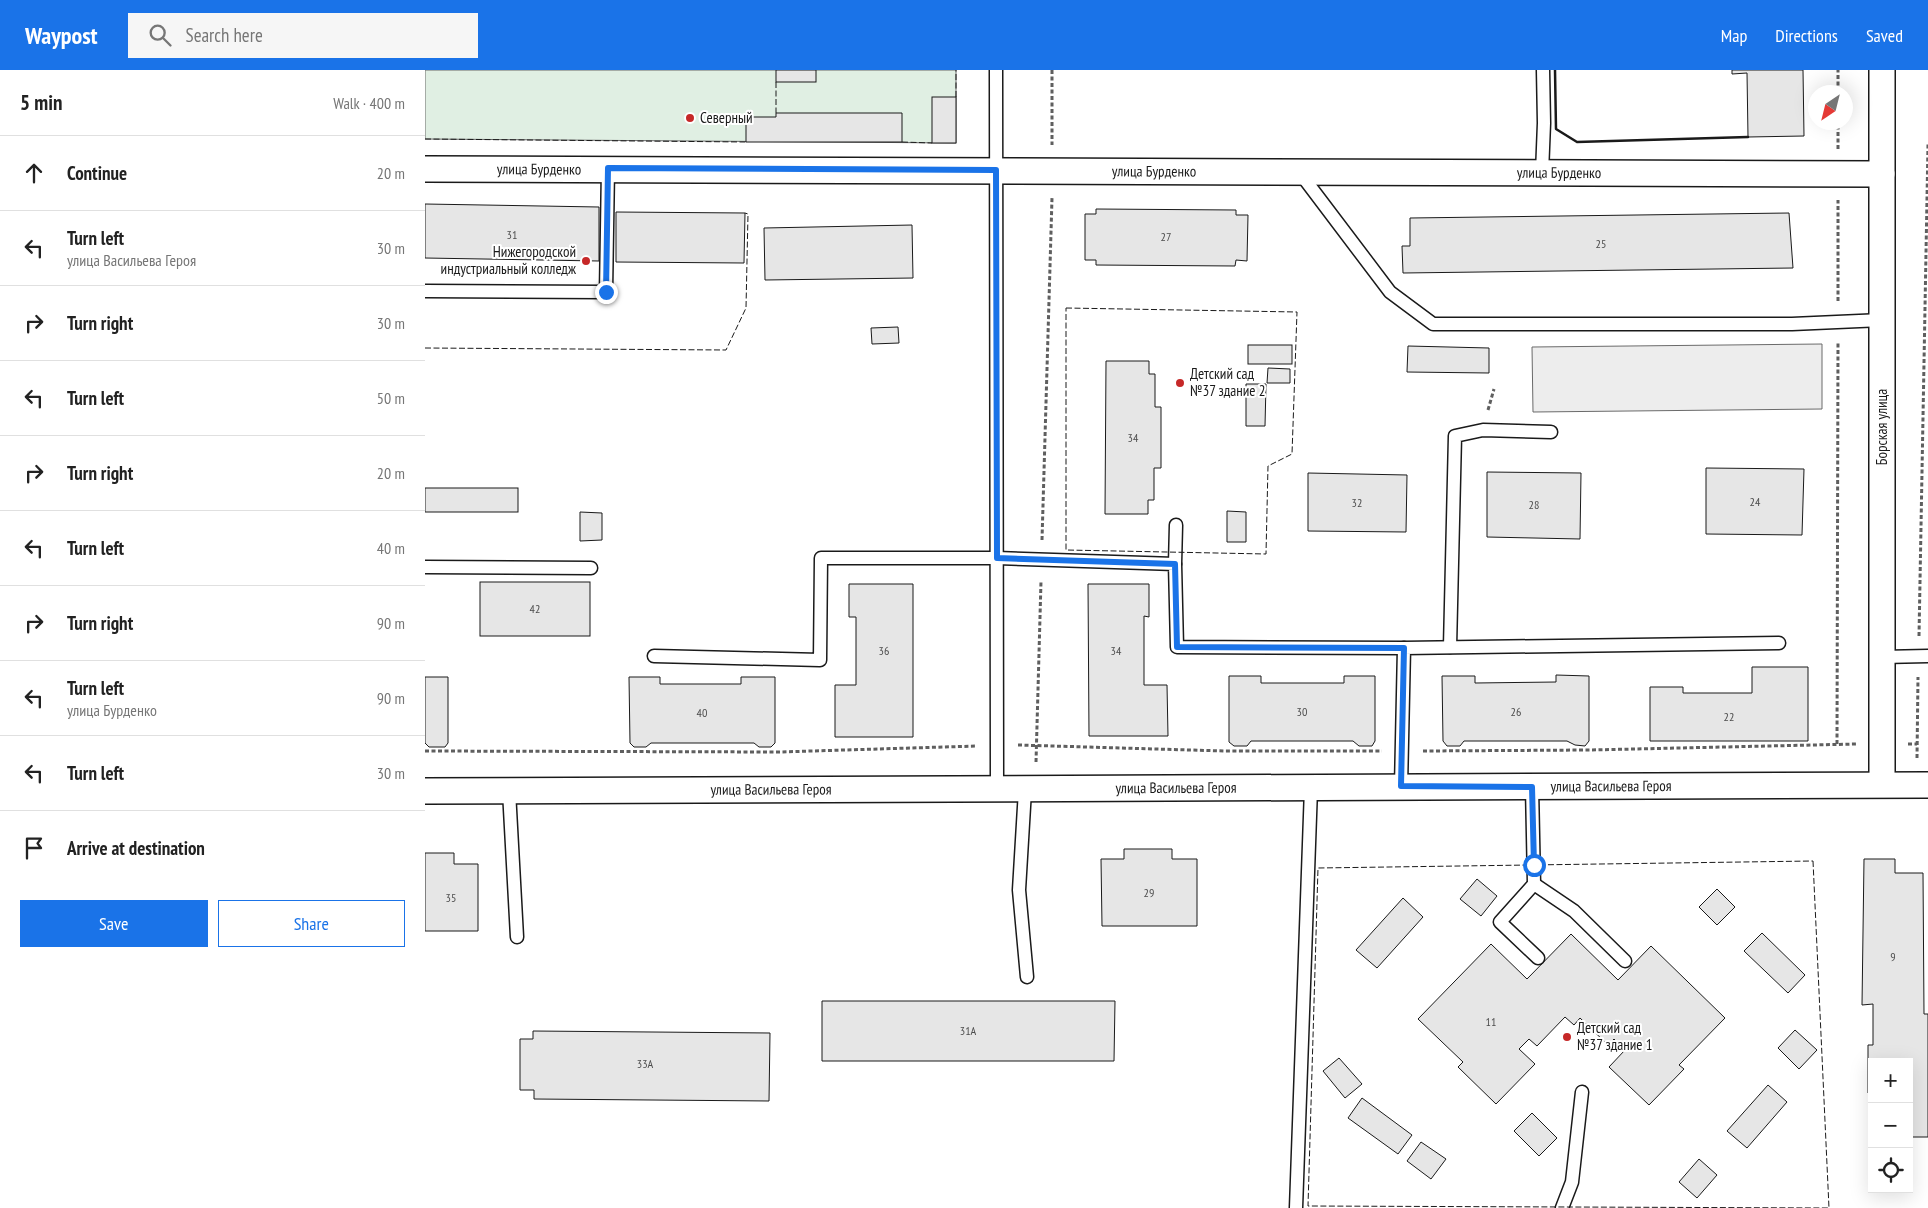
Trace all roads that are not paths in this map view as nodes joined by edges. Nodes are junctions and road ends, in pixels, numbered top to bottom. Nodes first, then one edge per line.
1 (996, 70) edge
2 (1543, 70) edge
3 (1882, 70) edge
4 (608, 168) junction
5 (425, 169) edge
6 (996, 170) junction
7 (1300, 173) junction
8 (1542, 174) junction
9 (1882, 174) junction
10 (425, 291) edge
11 (1882, 320) junction
12 (1551, 432) dead end
13 (1176, 525) dead end
14 (997, 558) junction
15 (1175, 564) junction
16 (425, 566) edge
17 (591, 568) dead end
18 (1779, 642) dead end
19 (1404, 648) junction
20 (1450, 648) junction
21 (654, 656) dead end
22 (1923, 656) edge
23 (1882, 657) junction
24 (1882, 784) junction
25 (1922, 785) edge
26 (1401, 786) junction
27 (1532, 787) junction
28 (1311, 788) junction
29 (997, 789) junction
30 (1031, 790) junction
31 (425, 791) edge
32 (509, 791) junction
33 (1534, 884) junction
34 (517, 937) dead end
35 (1537, 958) dead end
36 (1625, 961) dead end
37 (1027, 977) dead end
38 (1582, 1092) dead end
39 (1296, 1208) edge
40 (1562, 1208) edge

1 - 6 lane
2 - 8 lane
3 - 9 street, Борская улица
4 - 5 street, улица Бурденко
4 - 6 street, улица Бурденко
4 - 10 lane
6 - 7 street, улица Бурденко
6 - 14 lane
7 - 8 street, улица Бурденко
7 - 11 lane
8 - 9 street, улица Бурденко
9 - 11 street, Борская улица
11 - 23 street, Борская улица
12 - 20 lane
13 - 15 lane
14 - 15 lane
14 - 21 lane
14 - 29 lane
15 - 19 lane
16 - 17 lane
18 - 20 lane
19 - 20 lane
19 - 26 lane
22 - 23 lane
23 - 24 street, Борская улица
24 - 25 street, улица Васильева Героя
24 - 27 street, улица Васильева Героя
26 - 27 street, улица Васильева Героя
26 - 28 street, улица Васильева Героя
27 - 33 lane
28 - 30 street, улица Васильева Героя
28 - 39 lane
29 - 30 street, улица Васильева Героя
29 - 32 street, улица Васильева Героя
30 - 37 lane
31 - 32 street, улица Васильева Героя
32 - 34 lane
33 - 35 lane
33 - 36 lane
38 - 40 lane

